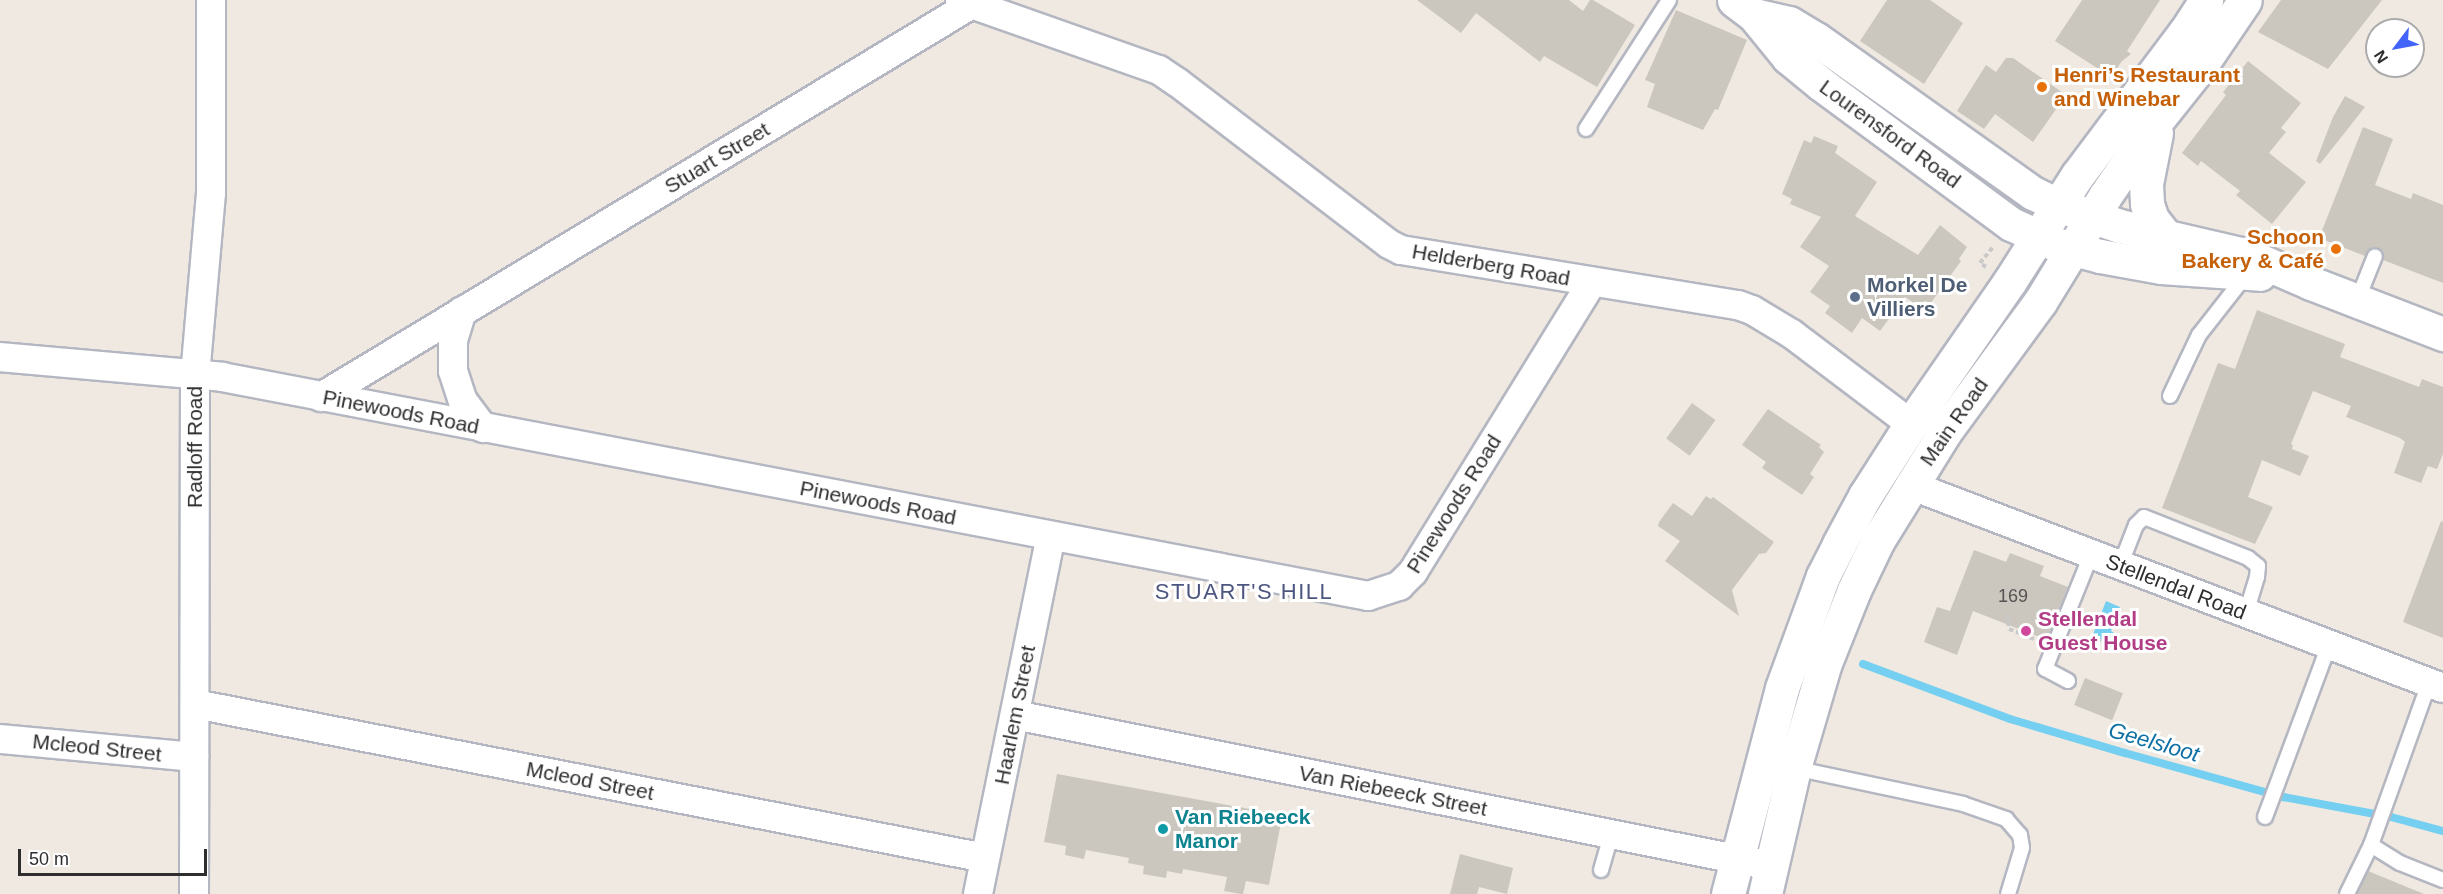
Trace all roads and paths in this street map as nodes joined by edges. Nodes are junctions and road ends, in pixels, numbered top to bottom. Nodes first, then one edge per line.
1 (211, 0) edge
2 (1669, 0) edge
3 (2206, 0) edge
4 (2244, 0) edge
5 (966, 2) edge
6 (1744, 8) edge
7 (2158, 119) junction
8 (1586, 129) dead end
9 (2058, 205) junction
10 (2091, 218) junction
11 (2038, 237) junction
12 (2167, 238) junction
13 (2072, 250) junction
14 (2374, 256) dead end
15 (2247, 274) junction
16 (2301, 279) junction
17 (1592, 282) junction
18 (2357, 301) junction
19 (462, 311) junction
20 (2443, 334) edge
21 (0, 357) edge
22 (195, 376) junction
23 (2170, 396) dead end
24 (321, 397) junction
25 (1911, 424) junction
26 (483, 428) junction
27 (1910, 485) junction
28 (1051, 536) junction
29 (2091, 555) junction
30 (2120, 566) junction
31 (2246, 613) junction
32 (2329, 645) junction
33 (2068, 681) dead end
34 (2436, 686) edge
35 (195, 704) junction
36 (1015, 715) junction
37 (0, 739) edge
38 (194, 757) junction
39 (1794, 768) junction
40 (2265, 817) dead end
41 (1611, 834) junction
42 (2371, 845) junction
43 (986, 858) junction
44 (1737, 859) junction
45 (1601, 870) dead end
46 (1768, 880) edge
47 (2443, 880) edge
48 (194, 894) edge
49 (978, 894) edge
50 (1728, 894) edge
51 (2008, 894) edge
52 (2347, 894) edge

1 - 22 street, Radloff Road
2 - 8 lane
3 - 9 main road, Main Road
4 - 7 main road, Main Road
5 - 17 street, Helderberg Road
5 - 19 street, Stuart Street
6 - 9 main road, Lourensford Road
6 - 11 main road, Lourensford Road
7 - 10 main road, Main Road
7 - 12 main road
9 - 10 main road, Lourensford Road
9 - 11 main road, Main Road
10 - 12 main road, Lourensford Road
10 - 13 main road, Main Road
11 - 13 main road, Lourensford Road
11 - 25 main road, Main Road
12 - 16 main road, Lourensford Road
13 - 15 main road, Lourensford Road
13 - 27 main road, Main Road
14 - 18 lane
15 - 16 main road, Lourensford Road
15 - 23 lane
16 - 18 main road
17 - 25 street, Helderberg Road
17 - 28 street, Pinewoods Road
18 - 20 main road
19 - 24 street, Stuart Street
19 - 26 street
21 - 22 street, Pinewoods Road
22 - 24 street, Pinewoods Road
22 - 35 street, Radloff Road
24 - 26 street, Pinewoods Road
25 - 44 main road, Main Road
26 - 28 street, Pinewoods Road
27 - 29 street, Stellendal Road
27 - 39 main road, Main Road
28 - 36 street, Haarlem Street
29 - 30 street, Stellendal Road
29 - 33 lane
30 - 31 street, Stellendal Road
30 - 31 lane
31 - 32 street, Stellendal Road
32 - 34 street, Stellendal Road
32 - 40 lane
34 - 42 lane
35 - 38 street, Radloff Road
35 - 43 street, Mcleod Street
36 - 41 street, Van Riebeeck Street
36 - 43 street, Haarlem Street
37 - 38 street, Mcleod Street
38 - 48 street, Radloff Road
39 - 46 main road, Main Road
39 - 51 lane
41 - 44 street, Van Riebeeck Street
41 - 45 lane
42 - 47 lane
42 - 52 lane
43 - 49 street, Haarlem Street
44 - 46 street, Van Riebeeck Street
44 - 50 main road, Main Road

